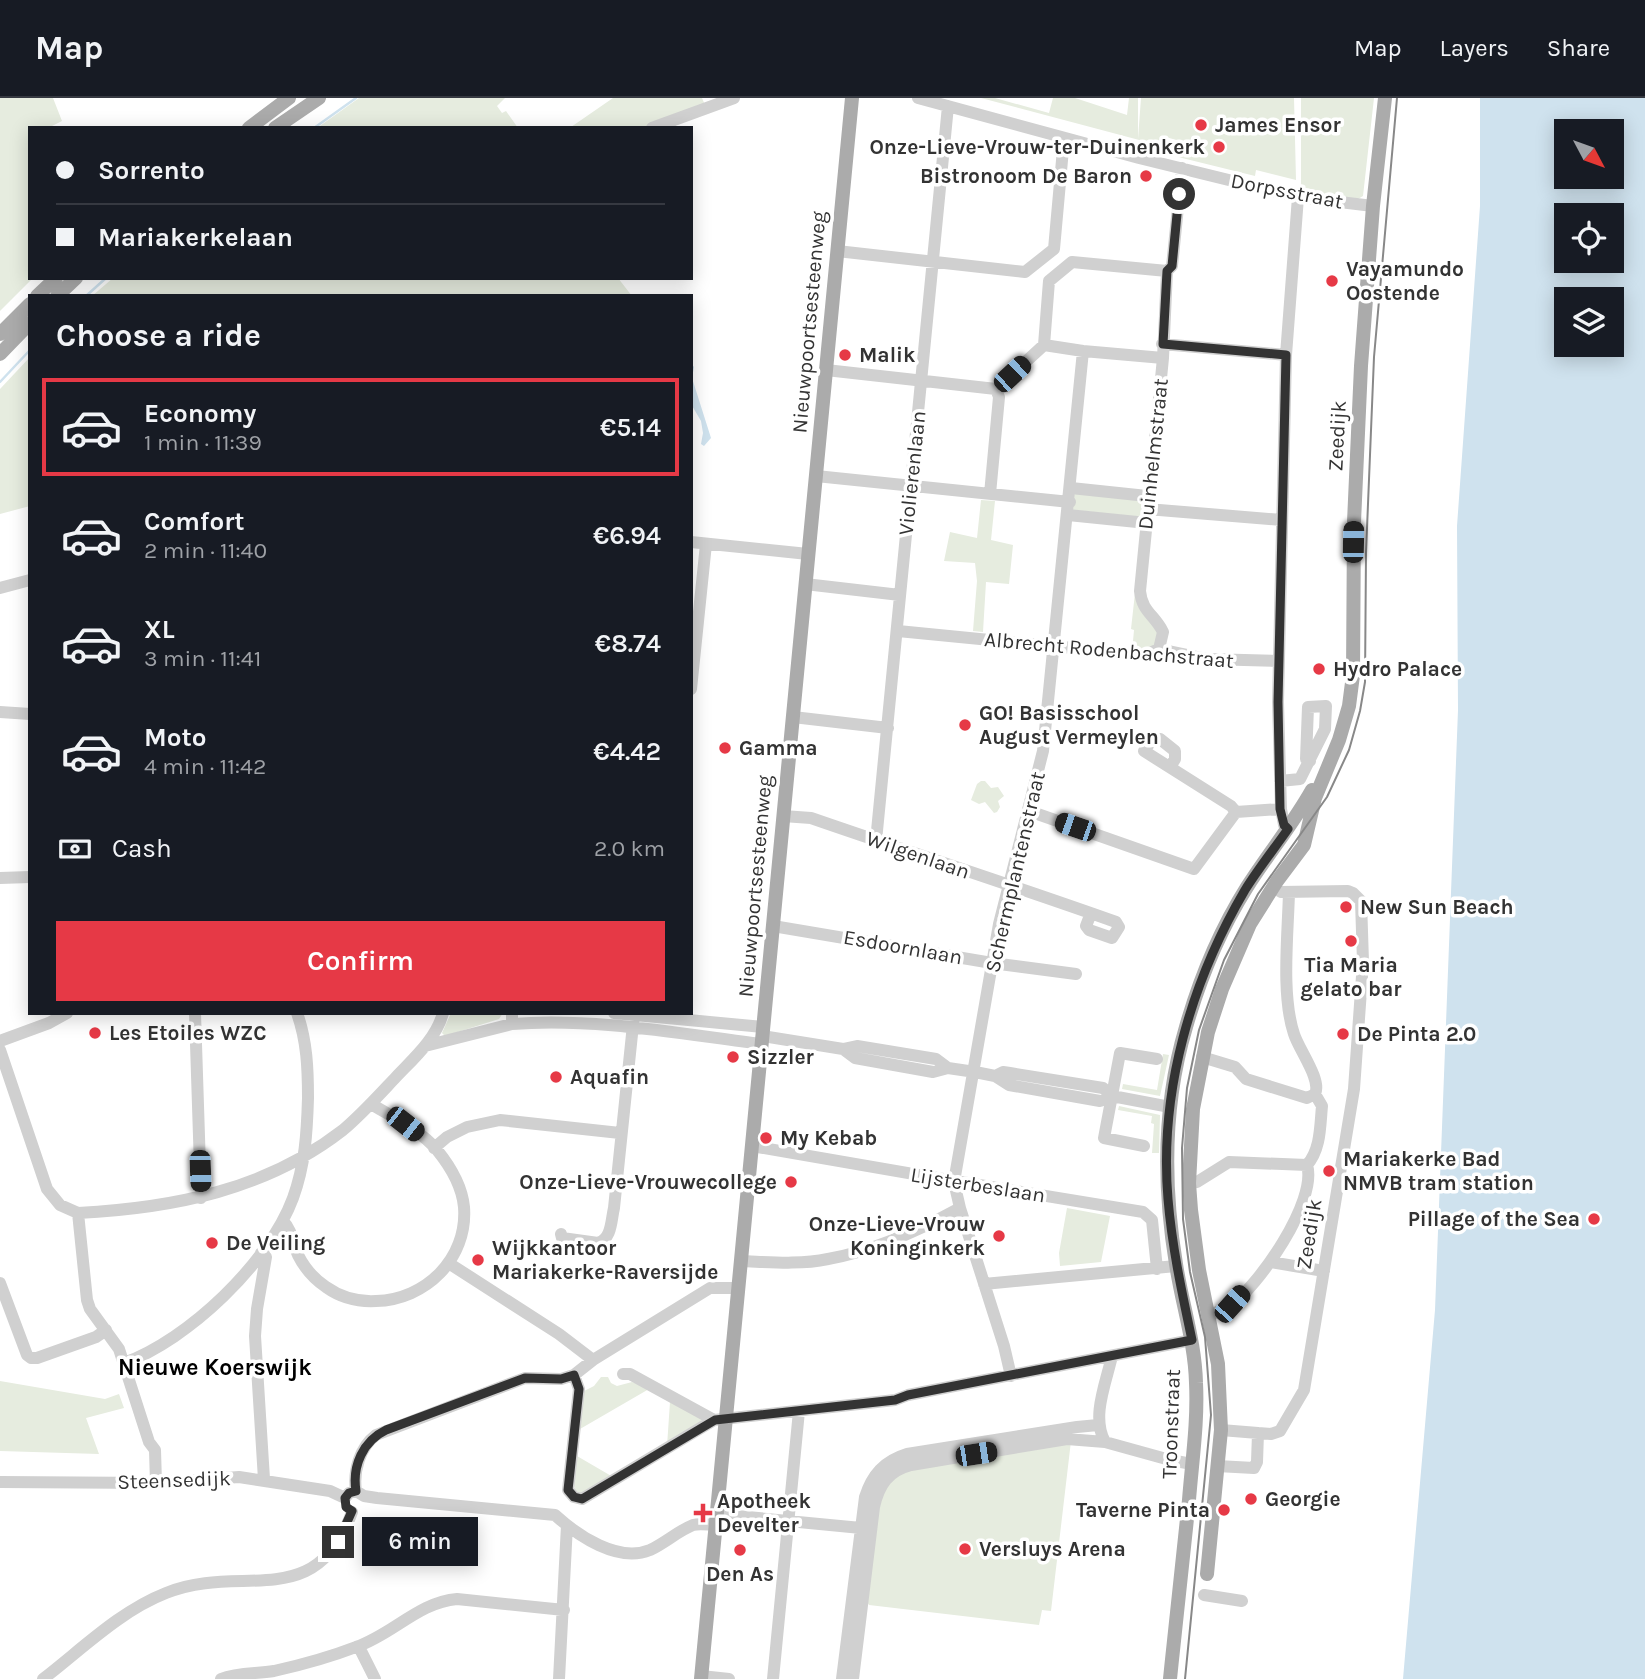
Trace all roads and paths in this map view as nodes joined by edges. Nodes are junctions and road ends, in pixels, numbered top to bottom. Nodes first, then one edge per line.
1 (289, 98) edge
2 (320, 98) edge
3 (734, 98) edge
4 (852, 98) edge
5 (918, 98) edge
6 (1385, 98) edge
7 (948, 106) junction
8 (252, 126) edge
9 (278, 126) edge
10 (657, 126) edge
11 (1064, 138) junction
12 (1182, 168) junction
13 (1298, 197) junction
14 (1373, 206) junction
15 (837, 251) junction
16 (933, 261) junction
17 (1042, 261) junction
18 (1167, 271) junction
19 (1055, 275) junction
20 (54, 280) edge
21 (74, 280) edge
22 (39, 294) edge
23 (59, 294) edge
24 (28, 306) edge
25 (28, 325) edge
26 (0, 334) edge
27 (1163, 344) junction
28 (1044, 345) junction
29 (1083, 351) junction
30 (0, 354) edge
31 (1286, 355) junction
32 (1163, 358) junction
33 (826, 370) junction
34 (921, 380) junction
35 (996, 389) junction
36 (816, 476) junction
37 (910, 486) junction
38 (1071, 488) junction
39 (990, 494) junction
40 (1147, 502) junction
41 (1069, 509) junction
42 (1282, 520) junction
43 (1147, 523) junction
44 (693, 542) edge
45 (706, 544) junction
46 (808, 554) junction
47 (28, 581) edge
48 (805, 584) junction
49 (0, 588) edge
50 (900, 595) junction
51 (898, 631) junction
52 (1055, 646) junction
53 (1159, 649) junction
54 (1279, 662) junction
55 (693, 670) edge
56 (0, 712) edge
57 (28, 714) edge
58 (793, 717) junction
59 (888, 728) junction
60 (1310, 761) dead end
61 (1170, 767) dead end
62 (1325, 771) junction
63 (1280, 781) junction
64 (1281, 807) junction
65 (1029, 811) junction
66 (1236, 812) junction
67 (783, 816) junction
68 (1292, 823) junction
69 (1307, 833) junction
70 (876, 841) junction
71 (28, 877) edge
72 (0, 878) edge
73 (1009, 885) junction
74 (1273, 887) junction
75 (1289, 892) junction
76 (1091, 913) dead end
77 (773, 926) junction
78 (992, 962) junction
79 (1076, 974) dead end
80 (64, 1015) edge
81 (195, 1015) edge
82 (298, 1015) edge
83 (442, 1015) edge
84 (618, 1015) edge
85 (660, 1016) edge
86 (512, 1019) edge
87 (582, 1019) edge
88 (634, 1022) junction
89 (659, 1031) junction
90 (762, 1036) junction
91 (0, 1041) edge
92 (425, 1046) junction
93 (0, 1050) edge
94 (1202, 1057) junction
95 (1157, 1059) dead end
96 (975, 1072) junction
97 (1315, 1094) junction
98 (1112, 1096) junction
99 (371, 1104) junction
100 (1170, 1107) junction
101 (1193, 1109) junction
102 (620, 1133) junction
103 (752, 1146) junction
104 (1144, 1146) dead end
105 (435, 1147) junction
106 (305, 1156) junction
107 (1307, 1165) junction
108 (954, 1182) junction
109 (1189, 1183) junction
110 (201, 1198) junction
111 (960, 1208) junction
112 (78, 1213) junction
113 (283, 1221) junction
114 (561, 1234) dead end
115 (261, 1253) junction
116 (741, 1261) junction
117 (1270, 1262) junction
118 (450, 1264) junction
119 (1176, 1266) junction
120 (1157, 1269) junction
121 (1324, 1271) junction
122 (0, 1283) edge
123 (984, 1284) junction
124 (738, 1288) junction
125 (4, 1304) edge
126 (1208, 1314) junction
127 (106, 1330) junction
128 (1192, 1340) junction
129 (1112, 1356) junction
130 (593, 1360) junction
131 (124, 1363) junction
132 (622, 1374) dead end
133 (574, 1375) junction
134 (1011, 1376) junction
135 (799, 1411) junction
136 (720, 1420) junction
137 (1098, 1425) junction
138 (1221, 1430) junction
139 (1258, 1433) junction
140 (1105, 1442) junction
141 (1192, 1464) junction
142 (1217, 1466) junction
143 (264, 1479) junction
144 (0, 1482) edge
145 (156, 1483) junction
146 (366, 1497) junction
147 (345, 1498) junction
148 (352, 1511) junction
149 (716, 1520) junction
150 (788, 1521) junction
151 (566, 1525) junction
152 (861, 1528) junction
153 (1207, 1574) dead end
154 (1204, 1595) dead end
155 (1242, 1601) dead end
156 (564, 1610) junction
157 (359, 1647) junction
158 (701, 1678) edge
159 (43, 1679) edge
160 (221, 1679) edge
161 (375, 1679) edge
162 (559, 1679) edge
163 (729, 1679) edge
164 (773, 1679) edge
165 (842, 1679) edge
166 (853, 1679) edge
167 (1170, 1679) edge

1 - 8 main road
2 - 9 main road
3 - 10 street
4 - 15 main road, Nieuwpoortsesteenweg
5 - 7 street, Dorpsstraat
6 - 14 main road, Zeedijk
7 - 11 street, Dorpsstraat
7 - 16 street, Violierenlaan
11 - 12 street, Dorpsstraat
11 - 17 street
12 - 13 street, Dorpsstraat
12 - 18 street, Duinhelmstraat
13 - 14 street, Dorpsstraat
13 - 31 street
14 - 62 main road, Zeedijk
15 - 16 street
15 - 33 main road, Nieuwpoortsesteenweg
16 - 17 street
16 - 34 street, Violierenlaan
17 - 19 street
18 - 19 street
18 - 27 street, Duinhelmstraat
19 - 28 street
20 - 22 main road
21 - 23 main road
24 - 26 main road
25 - 30 main road
27 - 31 street
27 - 32 street, Duinhelmstraat
28 - 29 street
28 - 35 street
29 - 32 street
29 - 38 street, Schermplantenstraat
31 - 42 street
32 - 40 street, Duinhelmstraat
33 - 34 street
33 - 36 main road, Nieuwpoortsesteenweg
34 - 35 street
34 - 37 street, Violierenlaan
35 - 39 street
36 - 37 street
36 - 46 main road, Nieuwpoortsesteenweg
37 - 39 street
37 - 50 street, Violierenlaan
38 - 40 street
38 - 41 street, Schermplantenstraat
39 - 41 street
40 - 42 street
40 - 43 street, Duinhelmstraat
41 - 43 street
41 - 52 street, Schermplantenstraat
42 - 54 street
43 - 53 street, Duinhelmstraat
44 - 45 street
45 - 46 street
45 - 55 street
46 - 48 main road, Nieuwpoortsesteenweg
47 - 49 street
48 - 50 street
48 - 58 main road, Nieuwpoortsesteenweg
50 - 51 street, Violierenlaan
51 - 52 street, Albrecht Rodenbachstraat
51 - 59 street, Violierenlaan
52 - 53 street, Albrecht Rodenbachstraat
52 - 65 street, Schermplantenstraat
53 - 54 street, Albrecht Rodenbachstraat
54 - 63 street
56 - 57 street
58 - 59 street
58 - 67 main road, Nieuwpoortsesteenweg
59 - 70 street, Violierenlaan
60 - 63 street
61 - 66 street
62 - 68 main road, Zeedijk
62 - 69 main road, Zeedijk
63 - 64 street
64 - 66 street
64 - 68 street
65 - 66 street
65 - 73 street, Schermplantenstraat
67 - 70 street, Wilgenlaan
67 - 77 main road, Nieuwpoortsesteenweg
68 - 69 main road
68 - 100 main road, Troonstraat
69 - 74 main road
70 - 73 street, Wilgenlaan
71 - 72 street
73 - 76 street, Wilgenlaan
73 - 78 street, Schermplantenstraat
74 - 75 street
74 - 94 main road
75 - 97 street
75 - 121 street, Zeedijk
77 - 78 street, Esdoornlaan
77 - 90 main road, Nieuwpoortsesteenweg
78 - 79 street, Esdoornlaan
78 - 96 street, Schermplantenstraat
80 - 91 street
81 - 110 street
82 - 106 street
83 - 92 street
84 - 88 street
85 - 88 street
85 - 89 street
85 - 90 street
86 - 87 street
86 - 92 street
87 - 88 street
88 - 89 street
88 - 102 street
89 - 90 street
90 - 96 street
90 - 103 main road, Nieuwpoortsesteenweg
92 - 99 street
93 - 112 street
94 - 97 street
94 - 101 main road
95 - 98 street
96 - 98 street
96 - 108 street, Schermplantenstraat
97 - 107 street
98 - 100 street
98 - 104 street
99 - 105 street
99 - 106 street
100 - 101 main road
100 - 119 main road, Troonstraat
101 - 109 main road
102 - 105 street
102 - 114 street
103 - 108 street, Lijsterbeslaan
103 - 116 main road, Nieuwpoortsesteenweg
105 - 118 street
106 - 110 street
106 - 113 street
107 - 109 street
107 - 117 street
108 - 111 street
108 - 120 street, Lijsterbeslaan
109 - 126 main road
110 - 112 street
111 - 116 street
111 - 123 street
112 - 127 street
113 - 115 street
113 - 118 street
115 - 131 street
115 - 143 street
116 - 124 main road, Nieuwpoortsesteenweg
117 - 121 street
117 - 126 street
118 - 130 street
119 - 120 street
119 - 128 main road, Troonstraat
120 - 123 street
121 - 139 street, Zeedijk
122 - 125 street
123 - 134 street
124 - 130 street
124 - 136 main road, Nieuwpoortsesteenweg
125 - 127 street
126 - 138 main road
127 - 131 street
128 - 129 street
128 - 141 main road, Troonstraat
129 - 134 street
129 - 137 street
130 - 133 street
131 - 145 street
132 - 136 street
133 - 136 street
133 - 146 street
134 - 135 street
135 - 136 street
135 - 150 street
136 - 149 main road, Nieuwpoortsesteenweg
137 - 140 street
137 - 152 street
138 - 139 street
138 - 142 main road
139 - 142 street
140 - 141 street
140 - 166 street
141 - 142 main road
141 - 167 main road, Troonstraat
142 - 153 main road
143 - 145 street, Steensedijk
143 - 147 street, Steensedijk
144 - 145 street, Steensedijk
146 - 147 street
146 - 148 street
146 - 151 street
147 - 148 street
148 - 159 street
149 - 150 street
149 - 151 street
149 - 158 main road, Nieuwpoortsesteenweg
150 - 152 street
150 - 164 street
151 - 156 street
152 - 165 street
154 - 155 street
156 - 157 street
156 - 162 street
157 - 160 street
157 - 161 street
158 - 163 street

